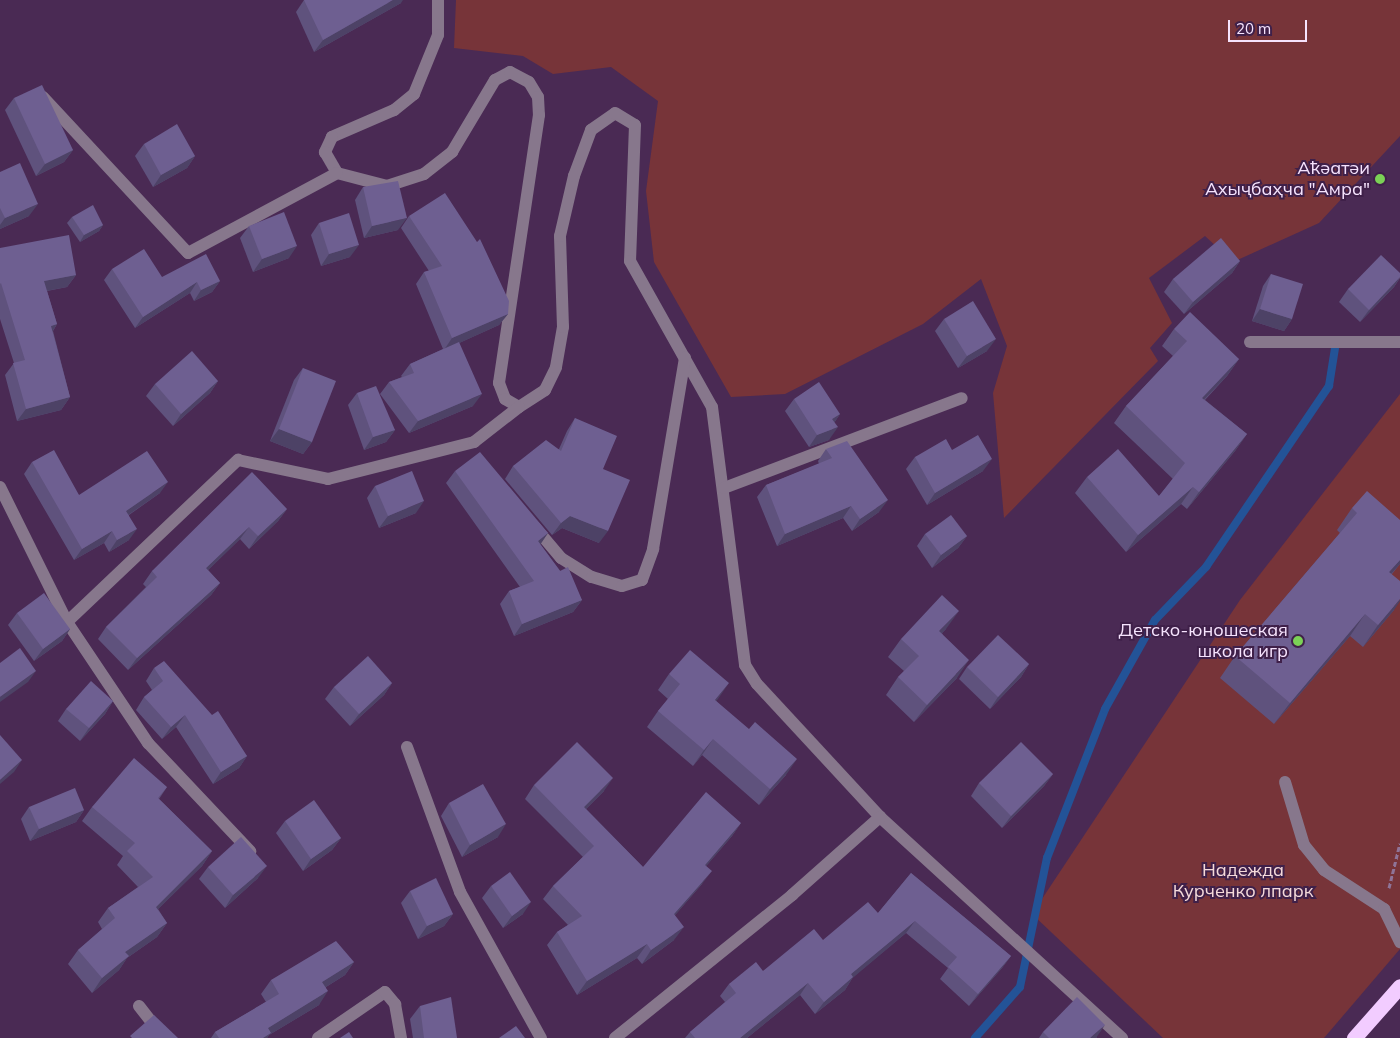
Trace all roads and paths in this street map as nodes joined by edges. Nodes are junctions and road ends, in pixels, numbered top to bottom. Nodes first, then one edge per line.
1 (438, 0) edge
2 (43, 97) edge
3 (336, 174) junction
4 (1250, 342) dead end
5 (1400, 342) edge
6 (685, 358) junction
7 (962, 398) dead end
8 (519, 407) junction
9 (474, 442) junction
10 (483, 458) edge
11 (0, 487) edge
12 (724, 488) junction
13 (523, 513) edge
14 (67, 622) junction
15 (407, 748) dead end
16 (1285, 782) dead end
17 (880, 817) junction
18 (1400, 843) edge
19 (254, 855) edge
20 (1384, 909) junction
21 (1400, 942) edge
22 (1400, 986) edge
23 (139, 1006) dead end
24 (164, 1038) edge
25 (318, 1038) edge
26 (401, 1038) edge
27 (541, 1038) edge
28 (615, 1038) edge
29 (1122, 1038) edge
30 (1354, 1038) edge

1 - 3 street
2 - 3 street
3 - 8 street
4 - 5 street
6 - 8 street
6 - 12 street
6 - 13 street
7 - 12 street
8 - 9 street
9 - 10 street
9 - 14 street
11 - 14 street
12 - 17 street
14 - 19 street
15 - 27 street
16 - 20 street
17 - 28 street
17 - 29 street
18 - 20 path
20 - 21 street
22 - 30 highway
23 - 24 street
25 - 26 street

